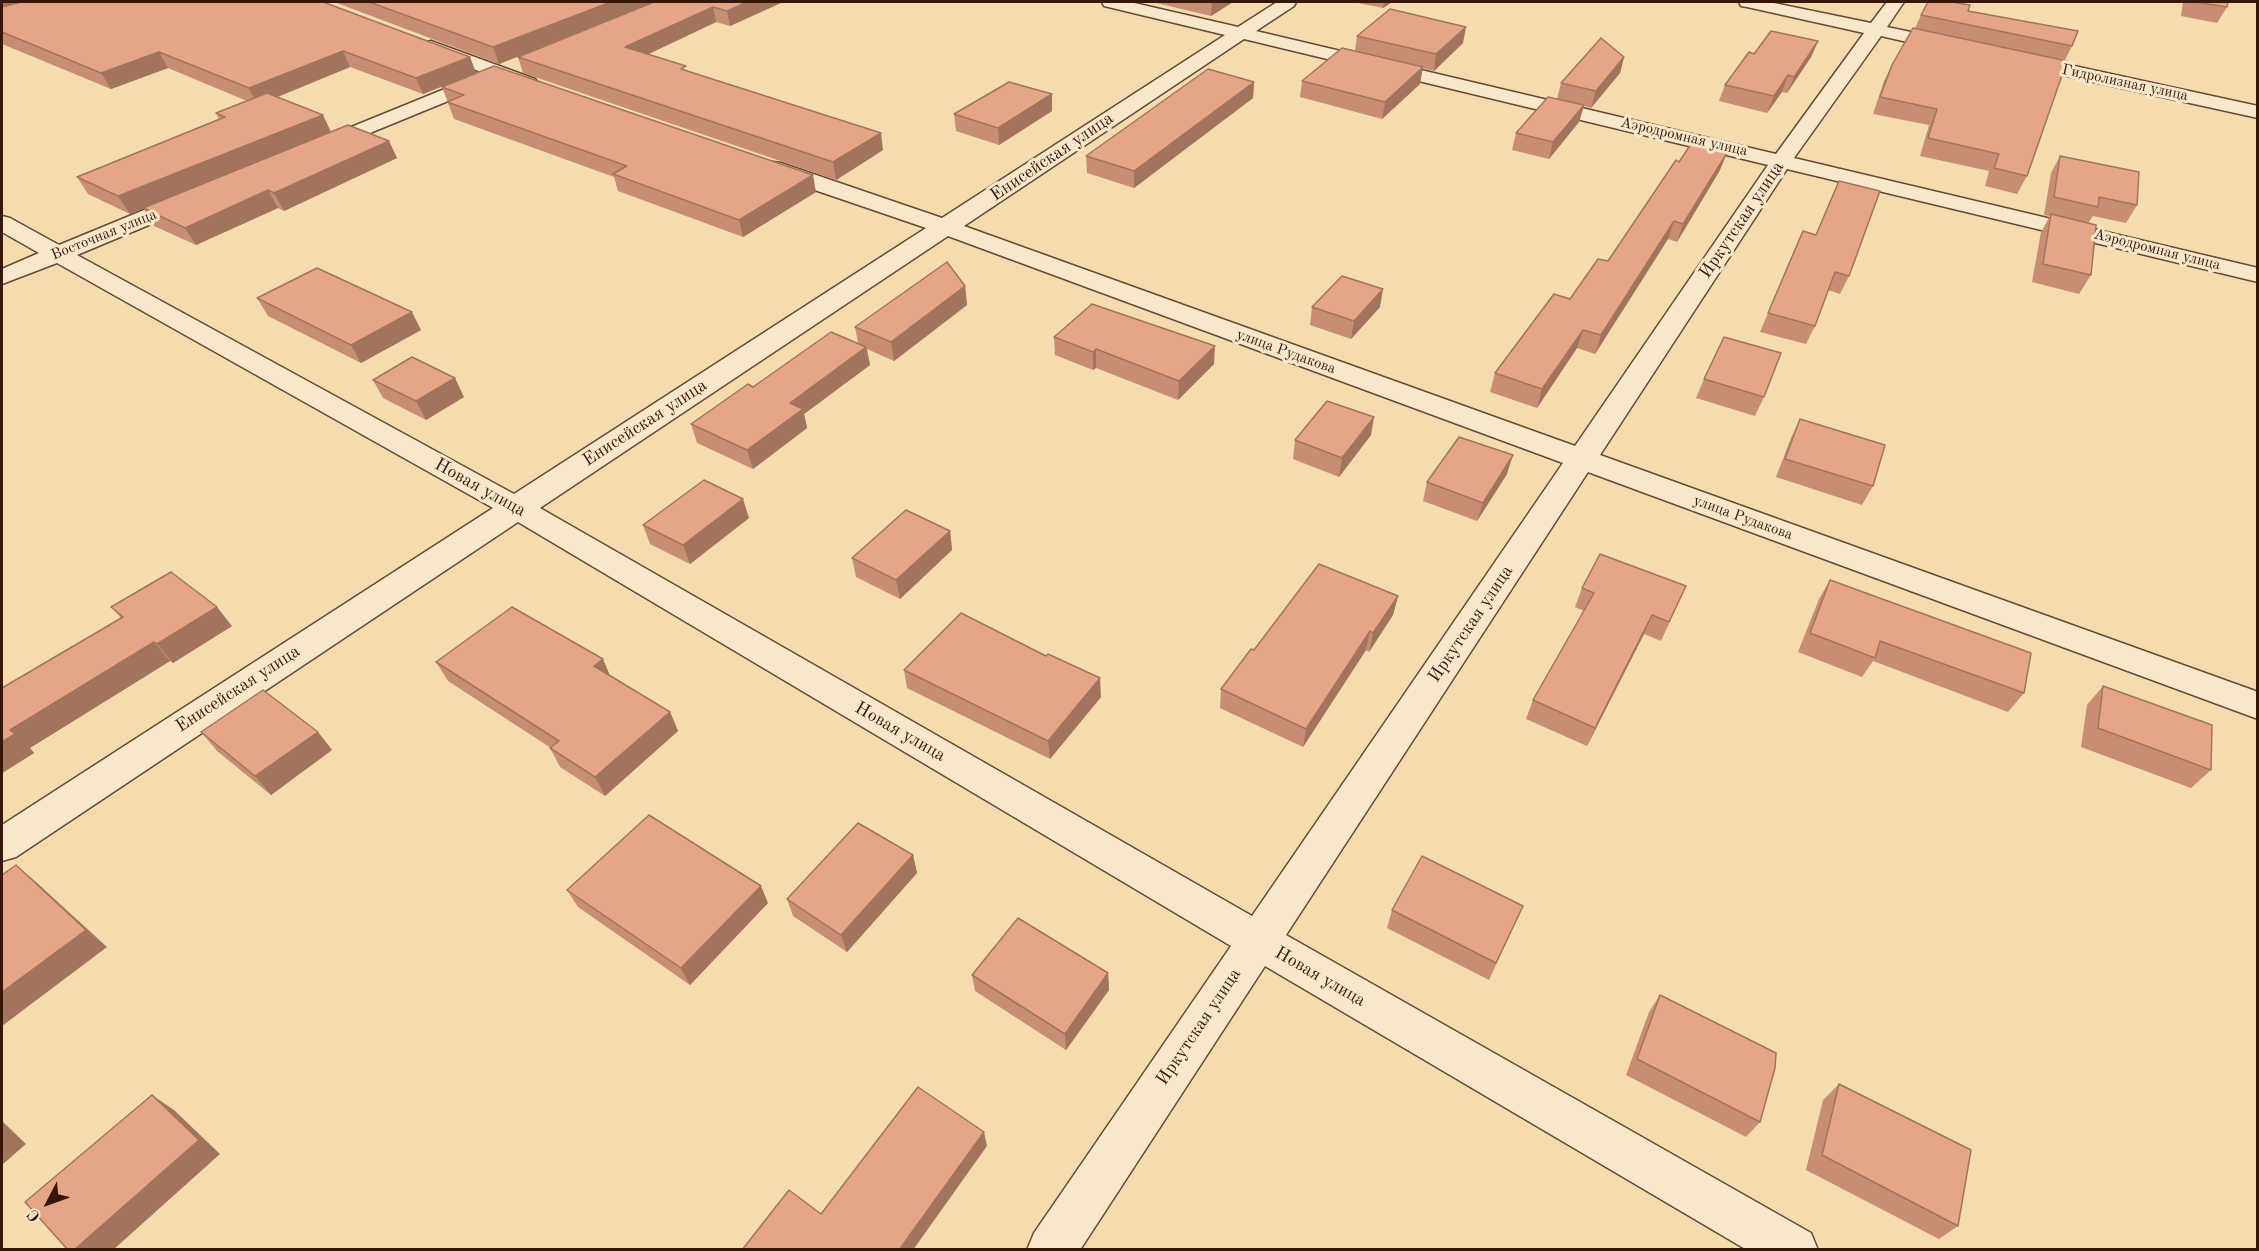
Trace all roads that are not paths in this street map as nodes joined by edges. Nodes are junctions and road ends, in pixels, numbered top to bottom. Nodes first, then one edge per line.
1 (1110, 2) edge
2 (1288, 2) edge
3 (1747, 2) edge
4 (1896, 2) edge
5 (1877, 30) junction
6 (1239, 33) junction
7 (412, 39) edge
8 (1970, 50) edge
9 (2004, 57) edge
10 (532, 60) edge
11 (499, 73) junction
12 (555, 92) edge
13 (2258, 112) edge
14 (300, 154) edge
15 (745, 158) edge
16 (1782, 160) junction
17 (212, 190) edge
18 (2, 223) edge
19 (945, 227) junction
20 (57, 254) junction
21 (2258, 275) edge
22 (2, 277) edge
23 (1582, 459) junction
24 (515, 507) junction
25 (2258, 706) edge
26 (2, 845) edge
27 (1257, 940) junction
28 (1051, 1250) edge
29 (1794, 1250) edge

1 - 6 street, Аэродромная улица
2 - 6 street, Енисейская улица
3 - 5 street
4 - 5 street, Иркутская улица
5 - 8 street
5 - 16 street, Иркутская улица
6 - 16 street, Аэродромная улица
6 - 19 street, Енисейская улица
7 - 11 street
9 - 13 street, Гидролизная улица
10 - 11 street
11 - 12 street
11 - 14 street
15 - 19 street, улица Рудакова
16 - 21 street, Аэродромная улица
16 - 23 street, Иркутская улица
17 - 20 street, Восточная улица
18 - 20 street, Новая улица
19 - 23 street, улица Рудакова
19 - 24 street, Енисейская улица
20 - 22 street, Восточная улица
20 - 24 street, Новая улица
23 - 25 street, улица Рудакова
23 - 27 street, Иркутская улица
24 - 26 street, Енисейская улица
24 - 27 street, Новая улица
27 - 28 street, Иркутская улица
27 - 29 street, Новая улица

